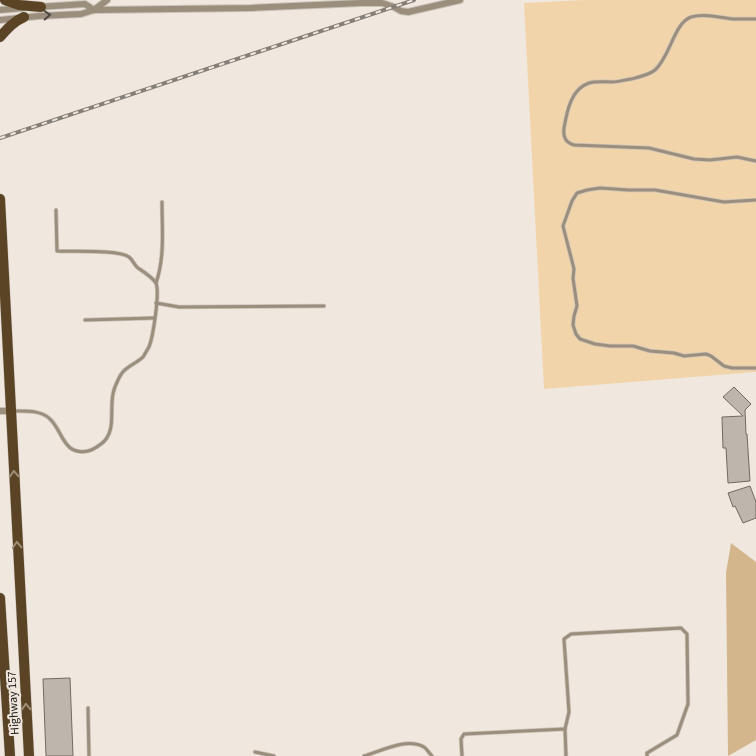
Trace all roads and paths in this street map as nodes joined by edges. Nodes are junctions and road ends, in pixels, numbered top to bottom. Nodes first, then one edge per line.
1 (5, 0) edge
2 (107, 0) edge
3 (460, 0) edge
4 (41, 6) junction
5 (0, 10) edge
6 (94, 10) junction
7 (24, 17) junction
8 (756, 19) edge
9 (0, 20) edge
10 (0, 37) edge
11 (756, 161) edge
12 (0, 199) edge
13 (756, 200) edge
14 (162, 202) dead end
15 (56, 210) dead end
16 (156, 283) junction
17 (156, 303) junction
18 (324, 306) dead end
19 (154, 318) junction
20 (85, 320) dead end
21 (756, 368) edge
22 (0, 411) edge
23 (11, 411) junction
24 (0, 598) edge
25 (88, 708) dead end
26 (565, 729) junction
27 (255, 752) dead end
28 (10, 756) edge
29 (29, 756) edge
30 (90, 756) edge
31 (274, 756) edge
32 (364, 756) edge
33 (432, 756) edge
34 (462, 756) edge
35 (566, 756) edge
36 (647, 756) edge

1 - 4 main road
2 - 6 street
3 - 6 street
4 - 5 street
4 - 6 street
7 -> 6 street
7 - 9 street
7 - 10 main road
8 - 11 lane
12 - 23 main road, Highway 157
13 - 21 lane
14 - 16 lane
15 - 16 lane
16 - 17 lane
17 - 18 lane
17 - 19 lane
19 - 20 lane
19 - 23 lane
22 - 23 street
29 -> 23 main road, Highway 157
24 - 28 main road, Highway 157
25 - 30 lane
26 - 34 lane
26 - 35 lane
26 - 36 lane
27 - 31 lane
32 - 33 lane

